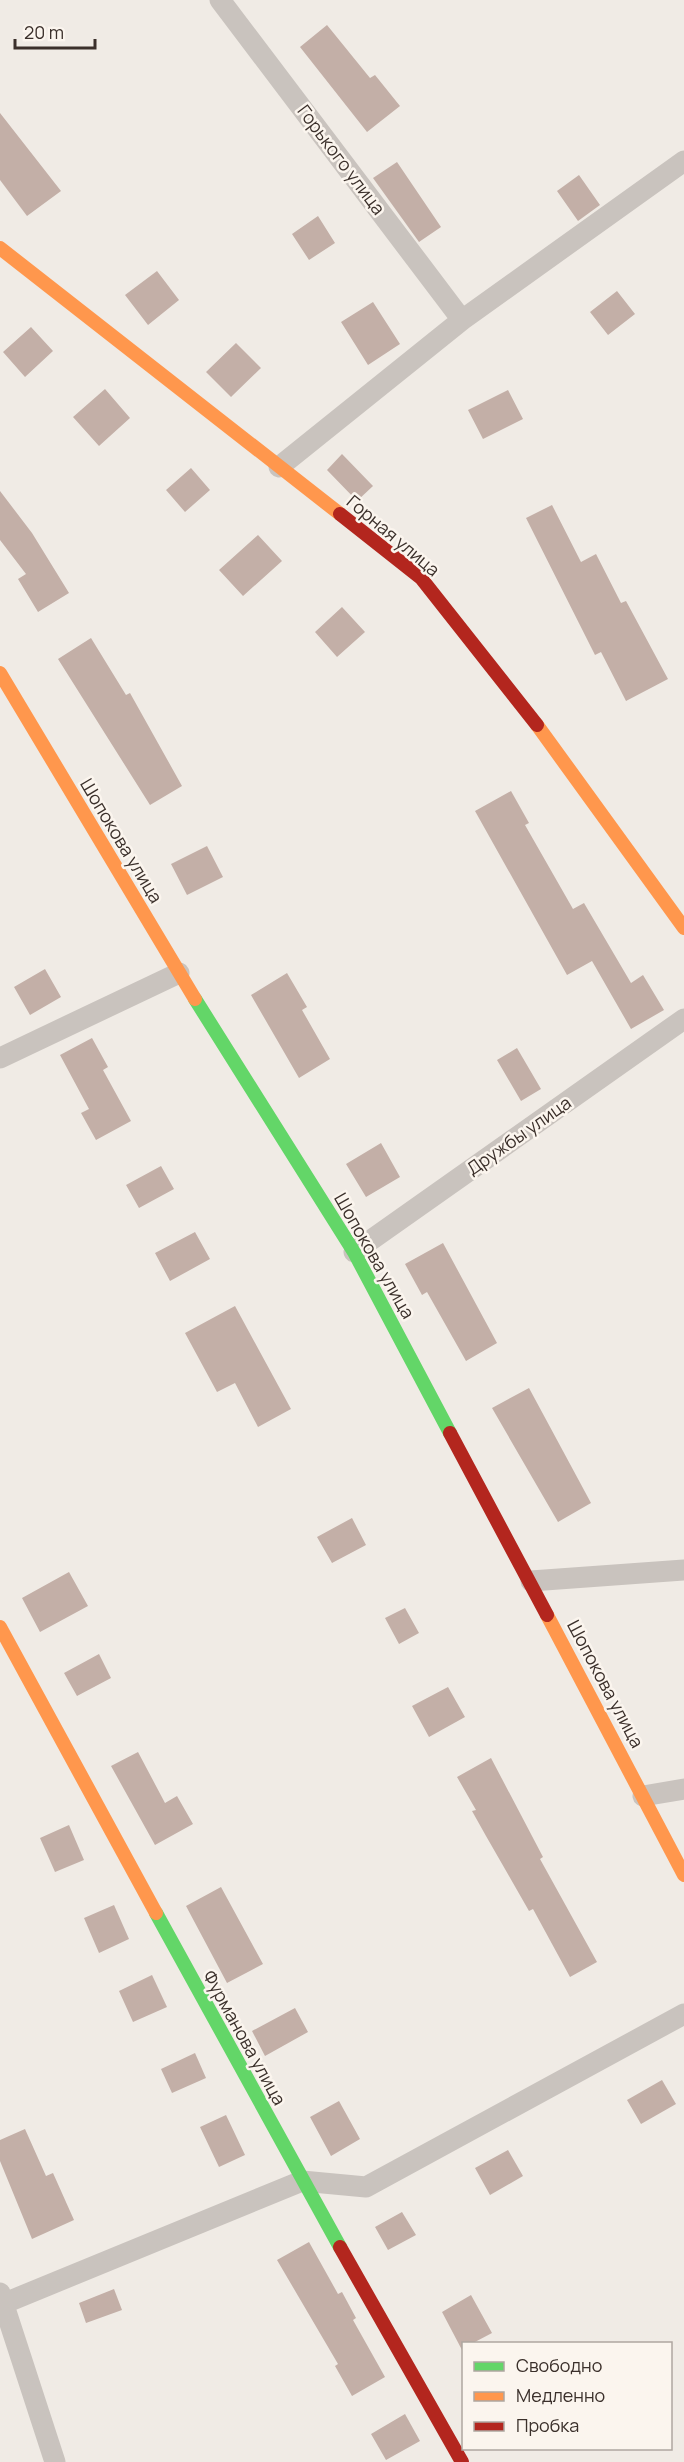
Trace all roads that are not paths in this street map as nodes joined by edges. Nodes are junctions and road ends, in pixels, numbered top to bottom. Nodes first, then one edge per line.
1 (220, 0) edge
2 (684, 161) edge
3 (0, 248) edge
4 (462, 320) junction
5 (279, 467) junction
6 (0, 673) edge
7 (684, 928) edge
8 (179, 973) junction
9 (684, 1019) edge
10 (0, 1058) edge
11 (354, 1252) junction
12 (684, 1570) edge
13 (531, 1581) junction
14 (0, 1628) edge
15 (684, 1789) edge
16 (643, 1796) junction
17 (684, 1875) edge
18 (684, 2014) edge
19 (302, 2181) junction
20 (1, 2301) edge
21 (55, 2462) edge
22 (462, 2462) edge

1 - 4 street, Горького улица
2 - 4 street
3 - 5 street, Горная улица
4 - 5 street
5 - 7 street, Горная улица
6 - 8 street, Шопокова улица
8 - 10 street
8 - 11 street, Шопокова улица
9 - 11 street, Дружбы улица
11 - 13 street, Шопокова улица
12 - 13 street
13 - 16 street, Шопокова улица
14 - 19 street, Фурманова улица
15 - 16 street
16 - 17 street, Шопокова улица
18 - 19 street
19 - 20 street
19 - 22 street, Фурманова улица
20 - 21 street

